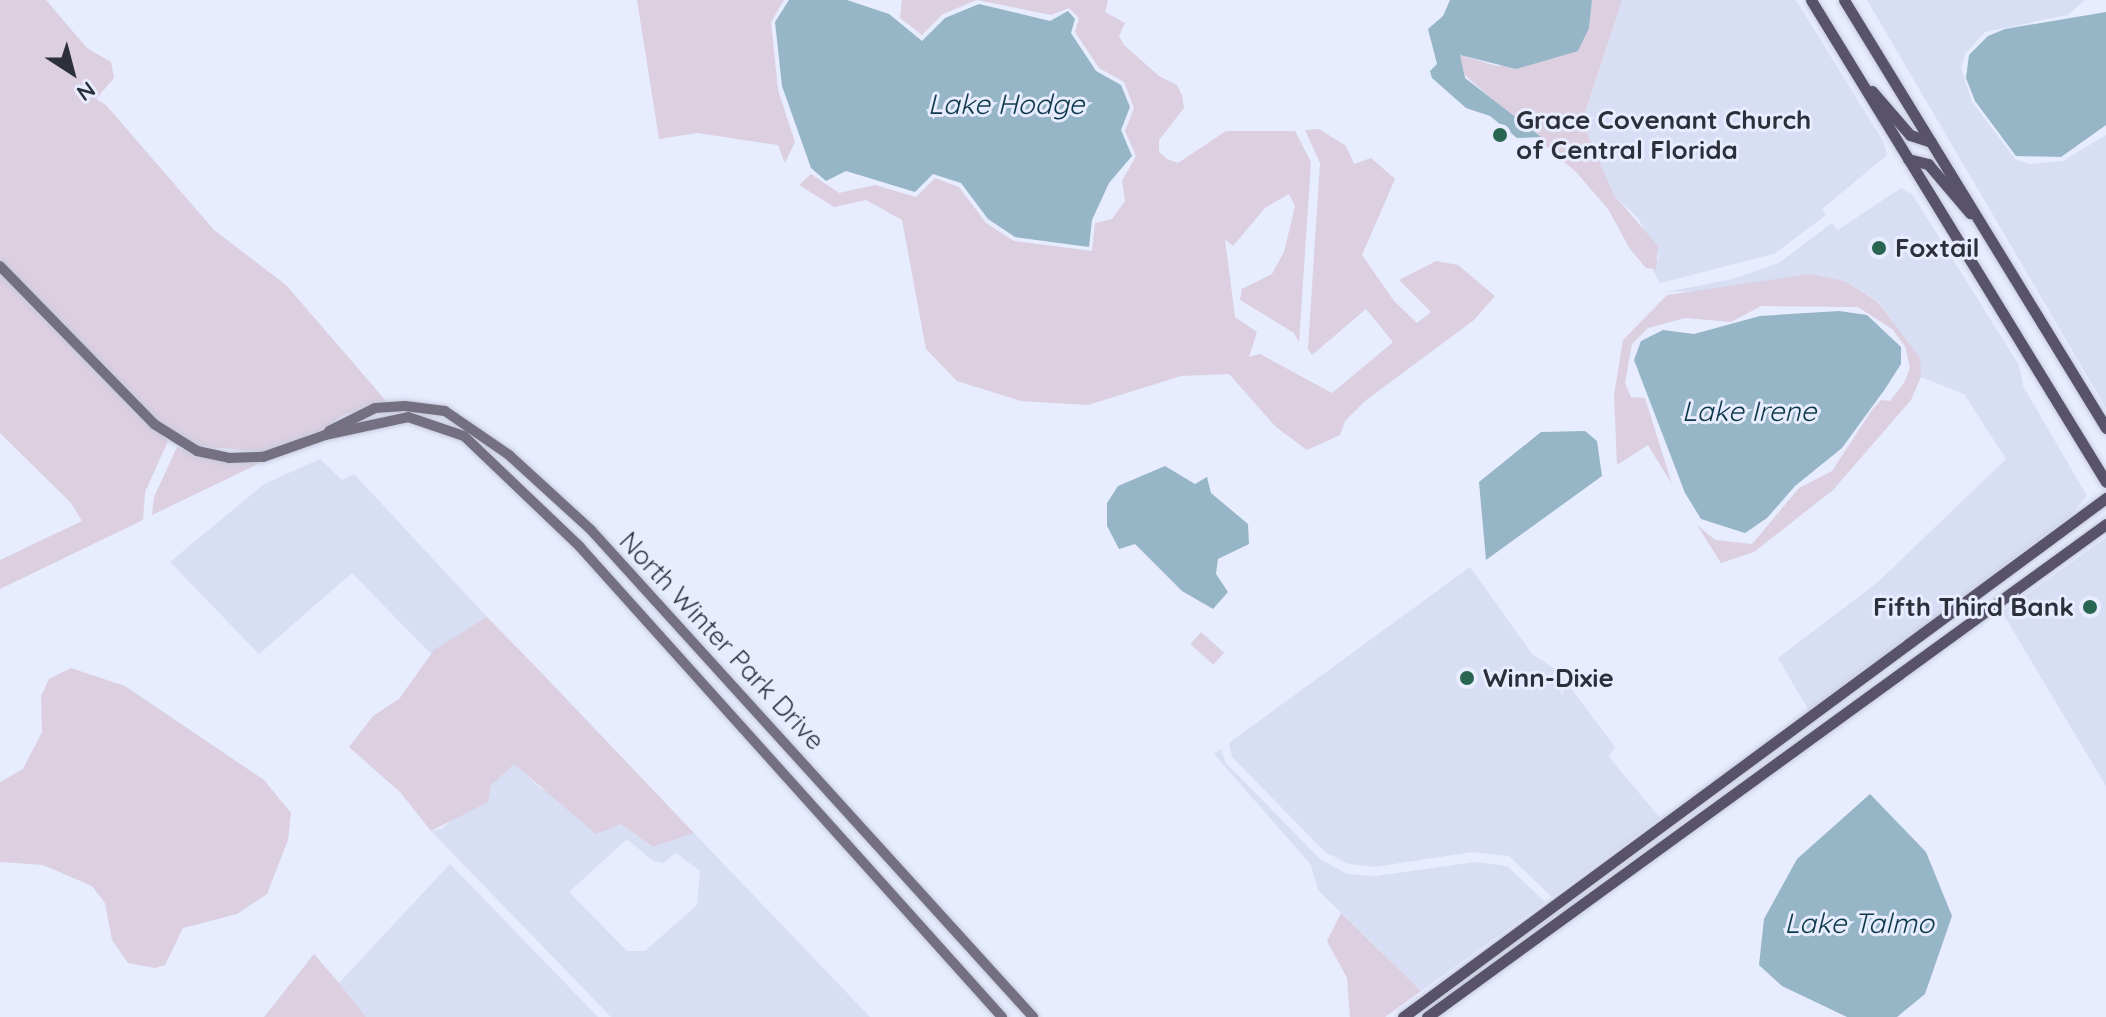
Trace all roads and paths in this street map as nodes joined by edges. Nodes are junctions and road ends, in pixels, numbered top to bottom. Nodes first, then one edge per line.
1 (1811, 0) edge
2 (1844, 0) edge
3 (1860, 80) junction
4 (1931, 142) junction
5 (1908, 159) junction
6 (1979, 221) junction
7 (0, 266) edge
8 (2106, 428) edge
9 (325, 435) junction
10 (2106, 482) edge
11 (2106, 498) edge
12 (2106, 524) edge
13 (1841, 696) junction
14 (1828, 722) junction
15 (1002, 1017) edge
16 (1033, 1017) edge
17 (1403, 1017) edge
18 (1427, 1017) edge

1 - 3 main road
2 - 4 main road
3 - 4 main road
3 - 5 main road
4 - 6 main road
5 - 6 main road
5 - 10 main road
6 - 8 main road
7 - 9 street, North Winter Park Drive
9 - 15 street, North Winter Park Drive
9 - 16 street, North Winter Park Drive
11 - 13 main road
12 - 14 main road
13 - 14 main road
13 - 17 main road
14 - 18 main road

